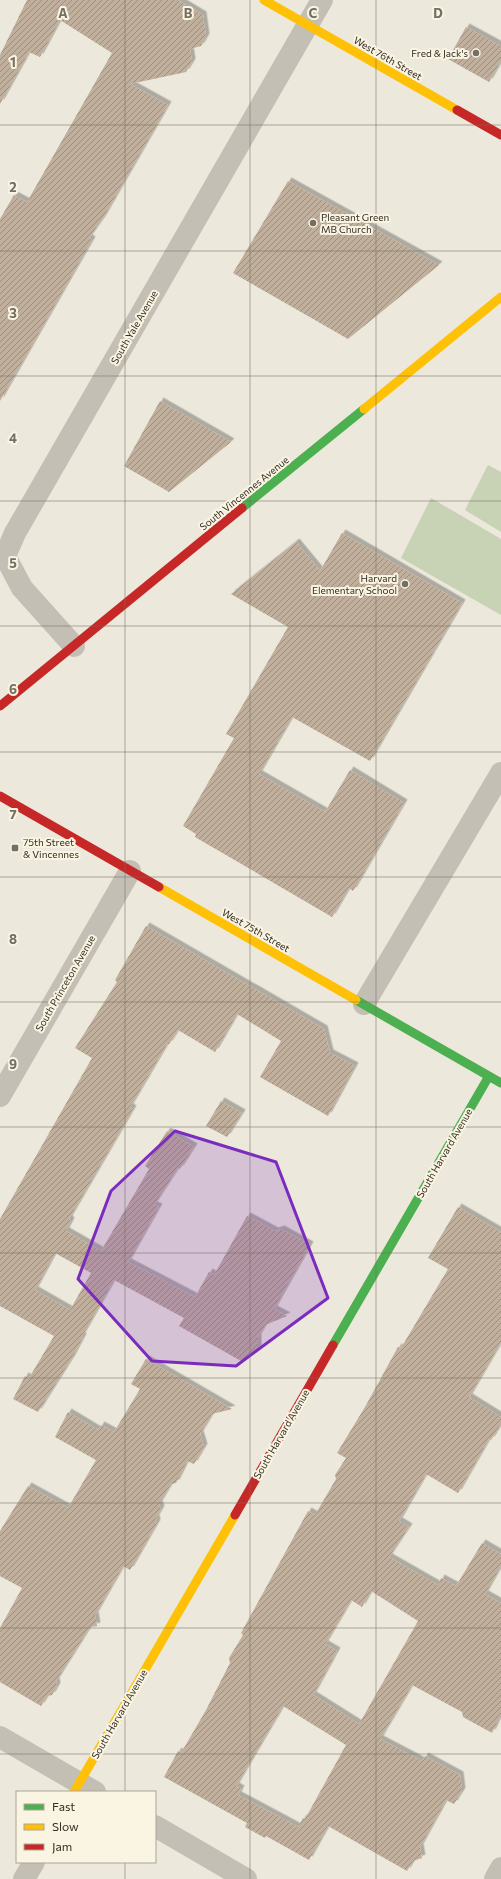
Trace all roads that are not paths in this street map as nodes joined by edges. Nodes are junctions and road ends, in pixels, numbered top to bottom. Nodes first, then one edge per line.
1 (264, 0) edge
2 (322, 0) edge
3 (308, 25) junction
4 (501, 136) edge
5 (501, 297) edge
6 (74, 646) junction
7 (0, 706) edge
8 (501, 773) edge
9 (0, 796) edge
10 (130, 871) junction
11 (364, 1004) junction
12 (489, 1076) junction
13 (501, 1083) edge
14 (0, 1096) edge
15 (0, 1738) edge
16 (83, 1789) edge
17 (156, 1827) edge
18 (33, 1863) edge
19 (501, 1868) edge
20 (24, 1879) edge
21 (246, 1879) edge
22 (495, 1879) edge

1 - 3 street, West 76th Street
2 - 3 street, South Yale Avenue
3 - 4 street, West 76th Street
3 - 6 street, South Yale Avenue
5 - 6 street, South Vincennes Avenue
6 - 7 street, South Vincennes Avenue
8 - 11 street
9 - 10 street, West 75th Street
10 - 11 street, West 75th Street
10 - 14 street, South Princeton Avenue
11 - 12 street, West 75th Street
12 - 13 street, West 75th Street
12 - 16 street, South Harvard Avenue
15 - 16 street
17 - 21 street
18 - 20 street
19 - 22 street

